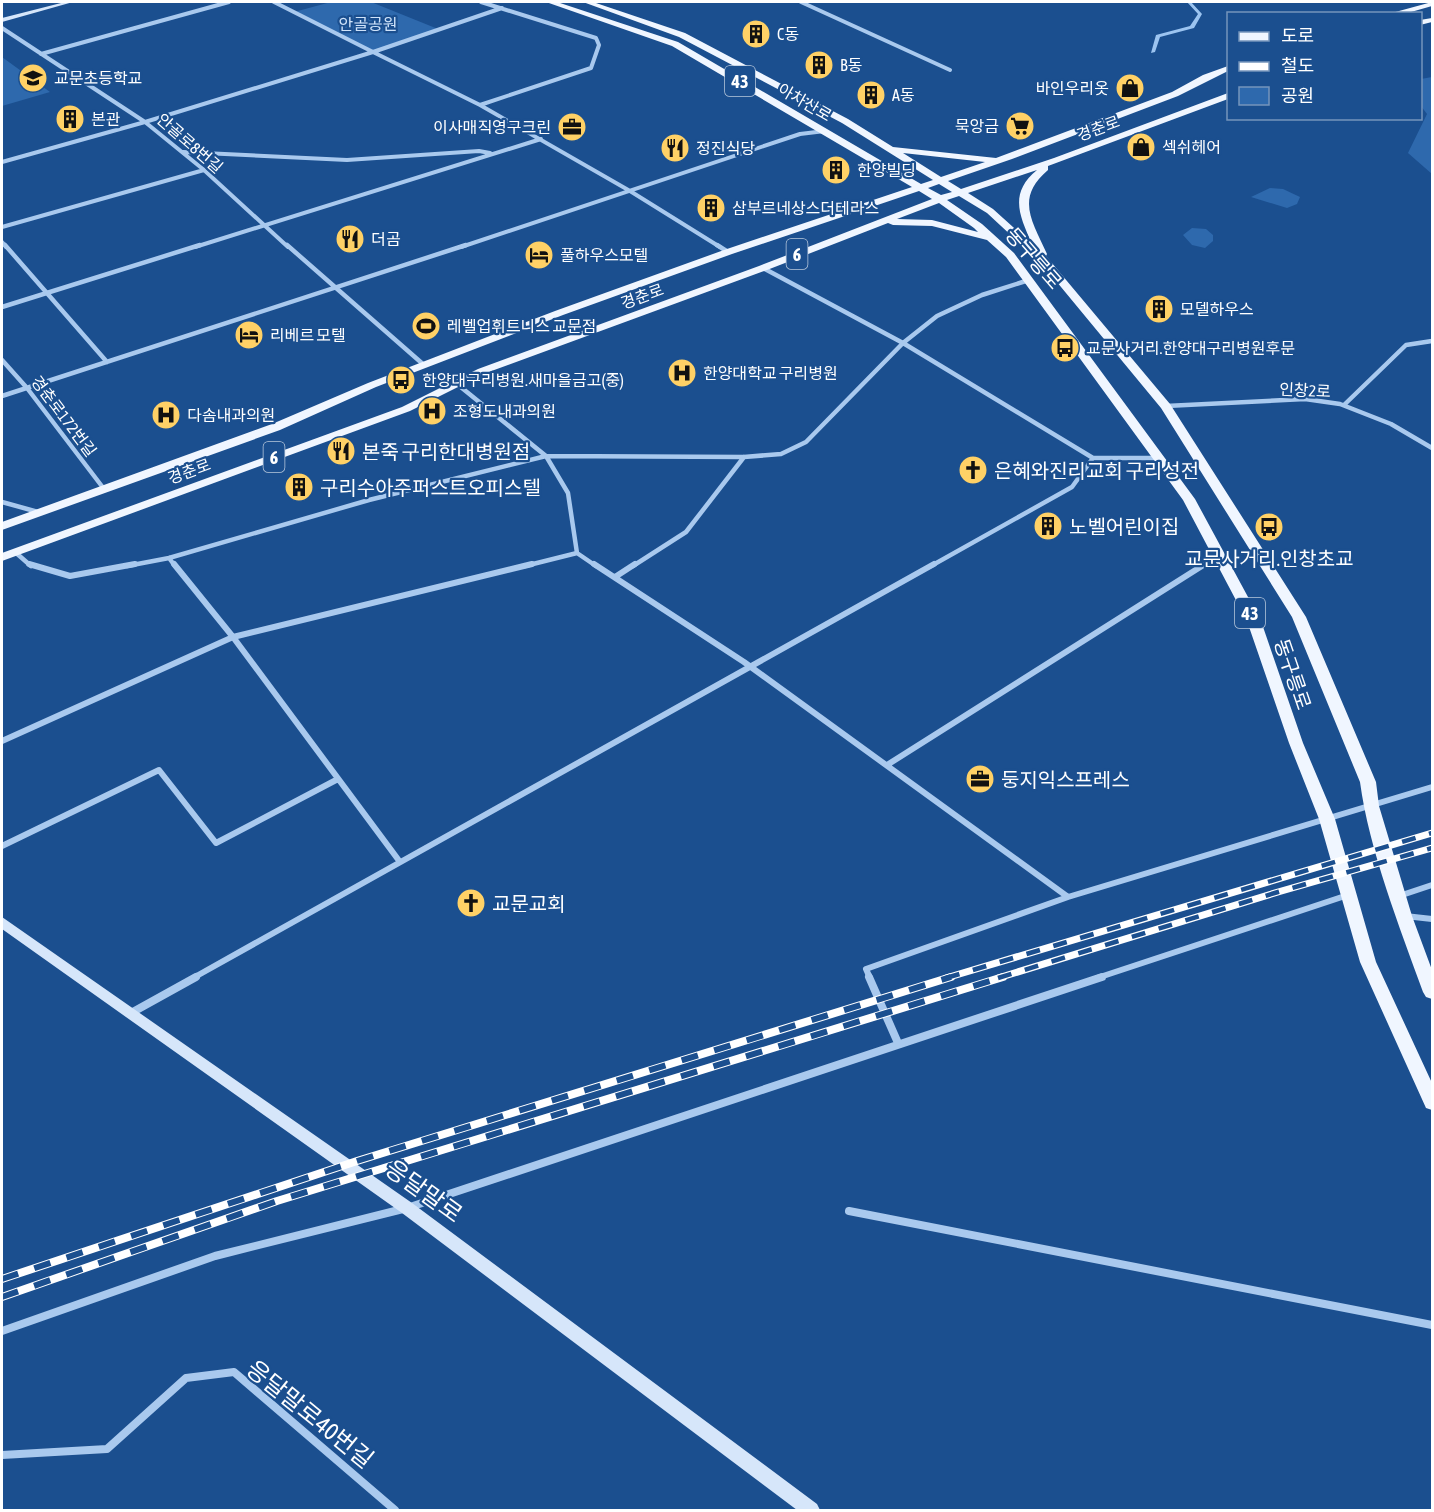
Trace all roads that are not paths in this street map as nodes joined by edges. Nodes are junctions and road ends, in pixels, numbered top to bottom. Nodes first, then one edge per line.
1 (70, 2) edge
2 (229, 2) edge
3 (274, 2) edge
4 (481, 2) edge
5 (550, 2) edge
6 (587, 2) edge
7 (801, 2) edge
8 (1432, 4) edge
9 (502, 8) junction
10 (1400, 12) edge
11 (2, 20) edge
12 (2, 28) edge
13 (373, 52) junction
14 (42, 54) junction
15 (1227, 68) edge
16 (950, 70) dead end
17 (1227, 96) edge
18 (480, 105) junction
19 (145, 122) junction
20 (825, 131) junction
21 (542, 139) junction
22 (890, 149) junction
23 (183, 152) junction
24 (494, 153) junction
25 (1057, 160) junction
26 (998, 161) junction
27 (2, 162) edge
28 (204, 170) junction
29 (940, 180) junction
30 (918, 187) junction
31 (630, 191) junction
32 (960, 192) junction
33 (940, 199) junction
34 (881, 222) junction
35 (262, 225) junction
36 (2, 227) edge
37 (991, 238) junction
38 (2, 242) edge
39 (728, 252) junction
40 (1046, 262) junction
41 (763, 268) junction
42 (1029, 280) junction
43 (338, 288) junction
44 (47, 293) junction
45 (2, 307) edge
46 (1432, 341) edge
47 (903, 343) junction
48 (2, 360) edge
49 (107, 362) junction
50 (424, 364) junction
51 (457, 384) junction
52 (27, 388) junction
53 (2, 396) edge
54 (1344, 405) junction
55 (1166, 406) junction
56 (1432, 448) edge
57 (546, 456) junction
58 (744, 457) junction
59 (1093, 458) junction
60 (1160, 458) junction
61 (104, 489) junction
62 (2, 502) edge
63 (38, 513) junction
64 (2, 526) edge
65 (577, 553) junction
66 (8, 555) edge
67 (1219, 555) junction
68 (169, 558) junction
69 (615, 577) junction
70 (233, 637) junction
71 (750, 666) junction
72 (2, 741) edge
73 (887, 765) junction
74 (338, 779) junction
75 (1432, 787) edge
76 (1371, 806) junction
77 (1327, 819) junction
78 (2, 846) edge
79 (400, 862) junction
80 (1432, 885) edge
81 (1349, 895) junction
82 (1398, 896) junction
83 (1068, 897) junction
84 (1404, 916) junction
85 (1432, 920) edge
86 (2, 922) edge
87 (1432, 992) edge
88 (131, 1014) junction
89 (898, 1043) junction
90 (1432, 1102) edge
91 (407, 1208) junction
92 (849, 1211) dead end
93 (1432, 1325) edge
94 (2, 1331) edge
95 (2, 1455) edge
96 (395, 1510) edge
97 (811, 1510) edge

1 - 11 street
2 - 14 street
3 - 13 street
4 - 9 street
5 - 20 main road, 아차산로 / 43
6 - 22 main road, 아차산로 / 43
7 - 16 street
8 - 10 main road
9 - 13 street, 안골로8번길
9 - 18 street
12 - 14 street
13 - 18 street
13 - 19 street, 안골로8번길
14 - 19 street
15 - 26 main road, 경춘로
17 - 25 main road, 경춘로 / 6
18 - 21 street
19 - 23 street, 안골로8번길
19 - 27 street
20 - 30 main road, 아차산로 / 43
20 - 31 street
21 - 24 street
21 - 31 street
22 - 26 main road
22 - 29 main road, 아차산로 / 43
23 - 24 street
23 - 28 street, 안골로8번길
24 - 35 street
25 - 32 main road, 경춘로 / 6
25 - 40 main road
26 - 29 main road, 경춘로
28 - 35 street, 안골로8번길
28 - 36 street
29 - 30 main road, 경춘로
29 - 32 main road, 아차산로 / 43
30 - 33 main road, 아차산로 / 43
30 - 39 main road, 경춘로
31 - 39 street
31 - 43 street
32 - 33 main road, 경춘로 / 6
32 - 40 main road, 동구릉로 / 43
33 - 34 main road, 경춘로 / 6
33 - 37 main road, 동구릉로 / 43
34 - 37 main road
34 - 41 main road, 경춘로 / 6
35 - 43 street, 안골로8번길
35 - 44 street
37 - 42 main road, 동구릉로 / 43
38 - 44 street
39 - 50 main road, 경춘로
40 - 55 main road, 동구릉로 / 43
41 - 47 street
41 - 51 main road, 경춘로 / 6
42 - 47 street
42 - 60 main road, 동구릉로 / 43
43 - 49 street
43 - 50 street, 안골로8번길
44 - 45 street
44 - 49 street
46 - 54 street
47 - 58 street
47 - 59 street
48 - 52 street, 경춘로172번길
49 - 52 street
50 - 61 main road, 경춘로
51 - 57 street
51 - 66 main road, 경춘로 / 6
52 - 53 street
52 - 61 street, 경춘로172번길
54 - 55 street, 인창2로
54 - 56 street, 인창2로
55 - 76 main road, 동구릉로 / 43
57 - 58 street
57 - 65 street
57 - 68 street
58 - 69 street
59 - 60 street
59 - 71 street
60 - 67 main road, 동구릉로 / 43
61 - 63 main road, 경춘로
62 - 63 street
63 - 64 main road, 경춘로
65 - 69 street
65 - 70 street
66 - 68 street
67 - 73 street
67 - 77 main road, 동구릉로 / 43
68 - 70 street
69 - 71 street
70 - 72 street
70 - 74 street
71 - 73 street
71 - 79 street
73 - 83 street
74 - 78 street
74 - 79 street
75 - 76 street
76 - 77 street
76 - 82 main road, 동구릉로 / 43
77 - 81 main road, 동구릉로 / 43
77 - 83 street
79 - 88 street
80 - 82 street
81 - 89 street
81 - 90 main road, 동구릉로 / 43
82 - 84 main road, 동구릉로 / 43
83 - 89 street
84 - 85 street
84 - 87 main road, 동구릉로 / 43
86 - 88 street, 응달말로
88 - 91 street, 응달말로
89 - 91 street
91 - 94 street
91 - 97 street, 응달말로
92 - 93 street
95 - 96 street, 응달말로40번길

